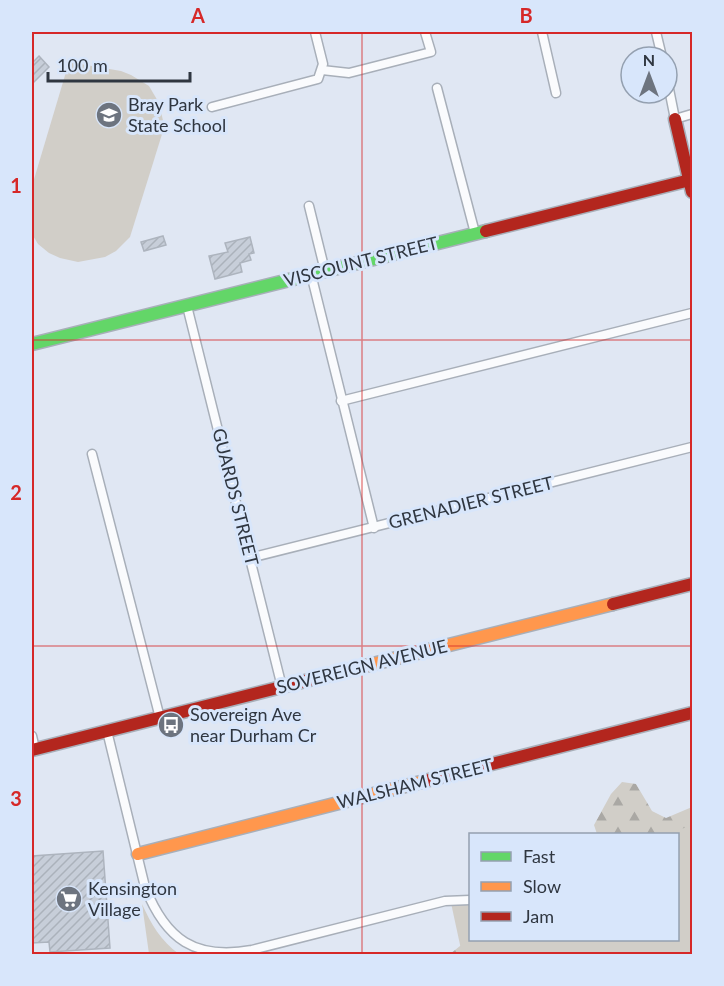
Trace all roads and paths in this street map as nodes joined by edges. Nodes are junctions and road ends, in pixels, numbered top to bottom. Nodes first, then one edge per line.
1 (315, 32) edge
2 (425, 32) edge
3 (542, 32) edge
4 (322, 70) junction
5 (437, 88) dead end
6 (556, 93) dead end
7 (672, 105) edge
8 (212, 107) dead end
9 (693, 114) edge
10 (675, 119) junction
11 (691, 186) edge
12 (309, 206) dead end
13 (476, 233) junction
14 (325, 271) junction
15 (311, 274) junction
16 (187, 306) junction
17 (693, 313) edge
18 (32, 344) edge
19 (341, 401) junction
20 (693, 447) edge
21 (92, 454) dead end
22 (374, 528) junction
23 (250, 558) junction
24 (693, 584) edge
25 (282, 687) junction
26 (693, 713) edge
27 (160, 718) junction
28 (107, 731) junction
29 (33, 745) edge
30 (138, 854) junction
31 (469, 900) edge

1 - 4 street
2 - 4 street
3 - 6 street
4 - 8 street
5 - 13 street
7 - 10 street
9 - 10 street
10 - 11 street
11 - 13 street, VISCOUNT STREET
12 - 14 street
13 - 14 street, VISCOUNT STREET
14 - 15 street, VISCOUNT STREET
15 - 16 street, VISCOUNT STREET
15 - 19 street
16 - 18 street, VISCOUNT STREET
16 - 23 street, GUARDS STREET
17 - 19 street
19 - 22 street
20 - 22 street, GRENADIER STREET
21 - 27 street
22 - 23 street, GRENADIER STREET
23 - 25 street, GUARDS STREET
24 - 25 street, SOVEREIGN AVENUE
25 - 27 street, SOVEREIGN AVENUE
26 - 30 street, WALSHAM STREET
27 - 28 street, SOVEREIGN AVENUE
28 - 29 street, SOVEREIGN AVENUE
28 - 30 street
30 - 31 street

